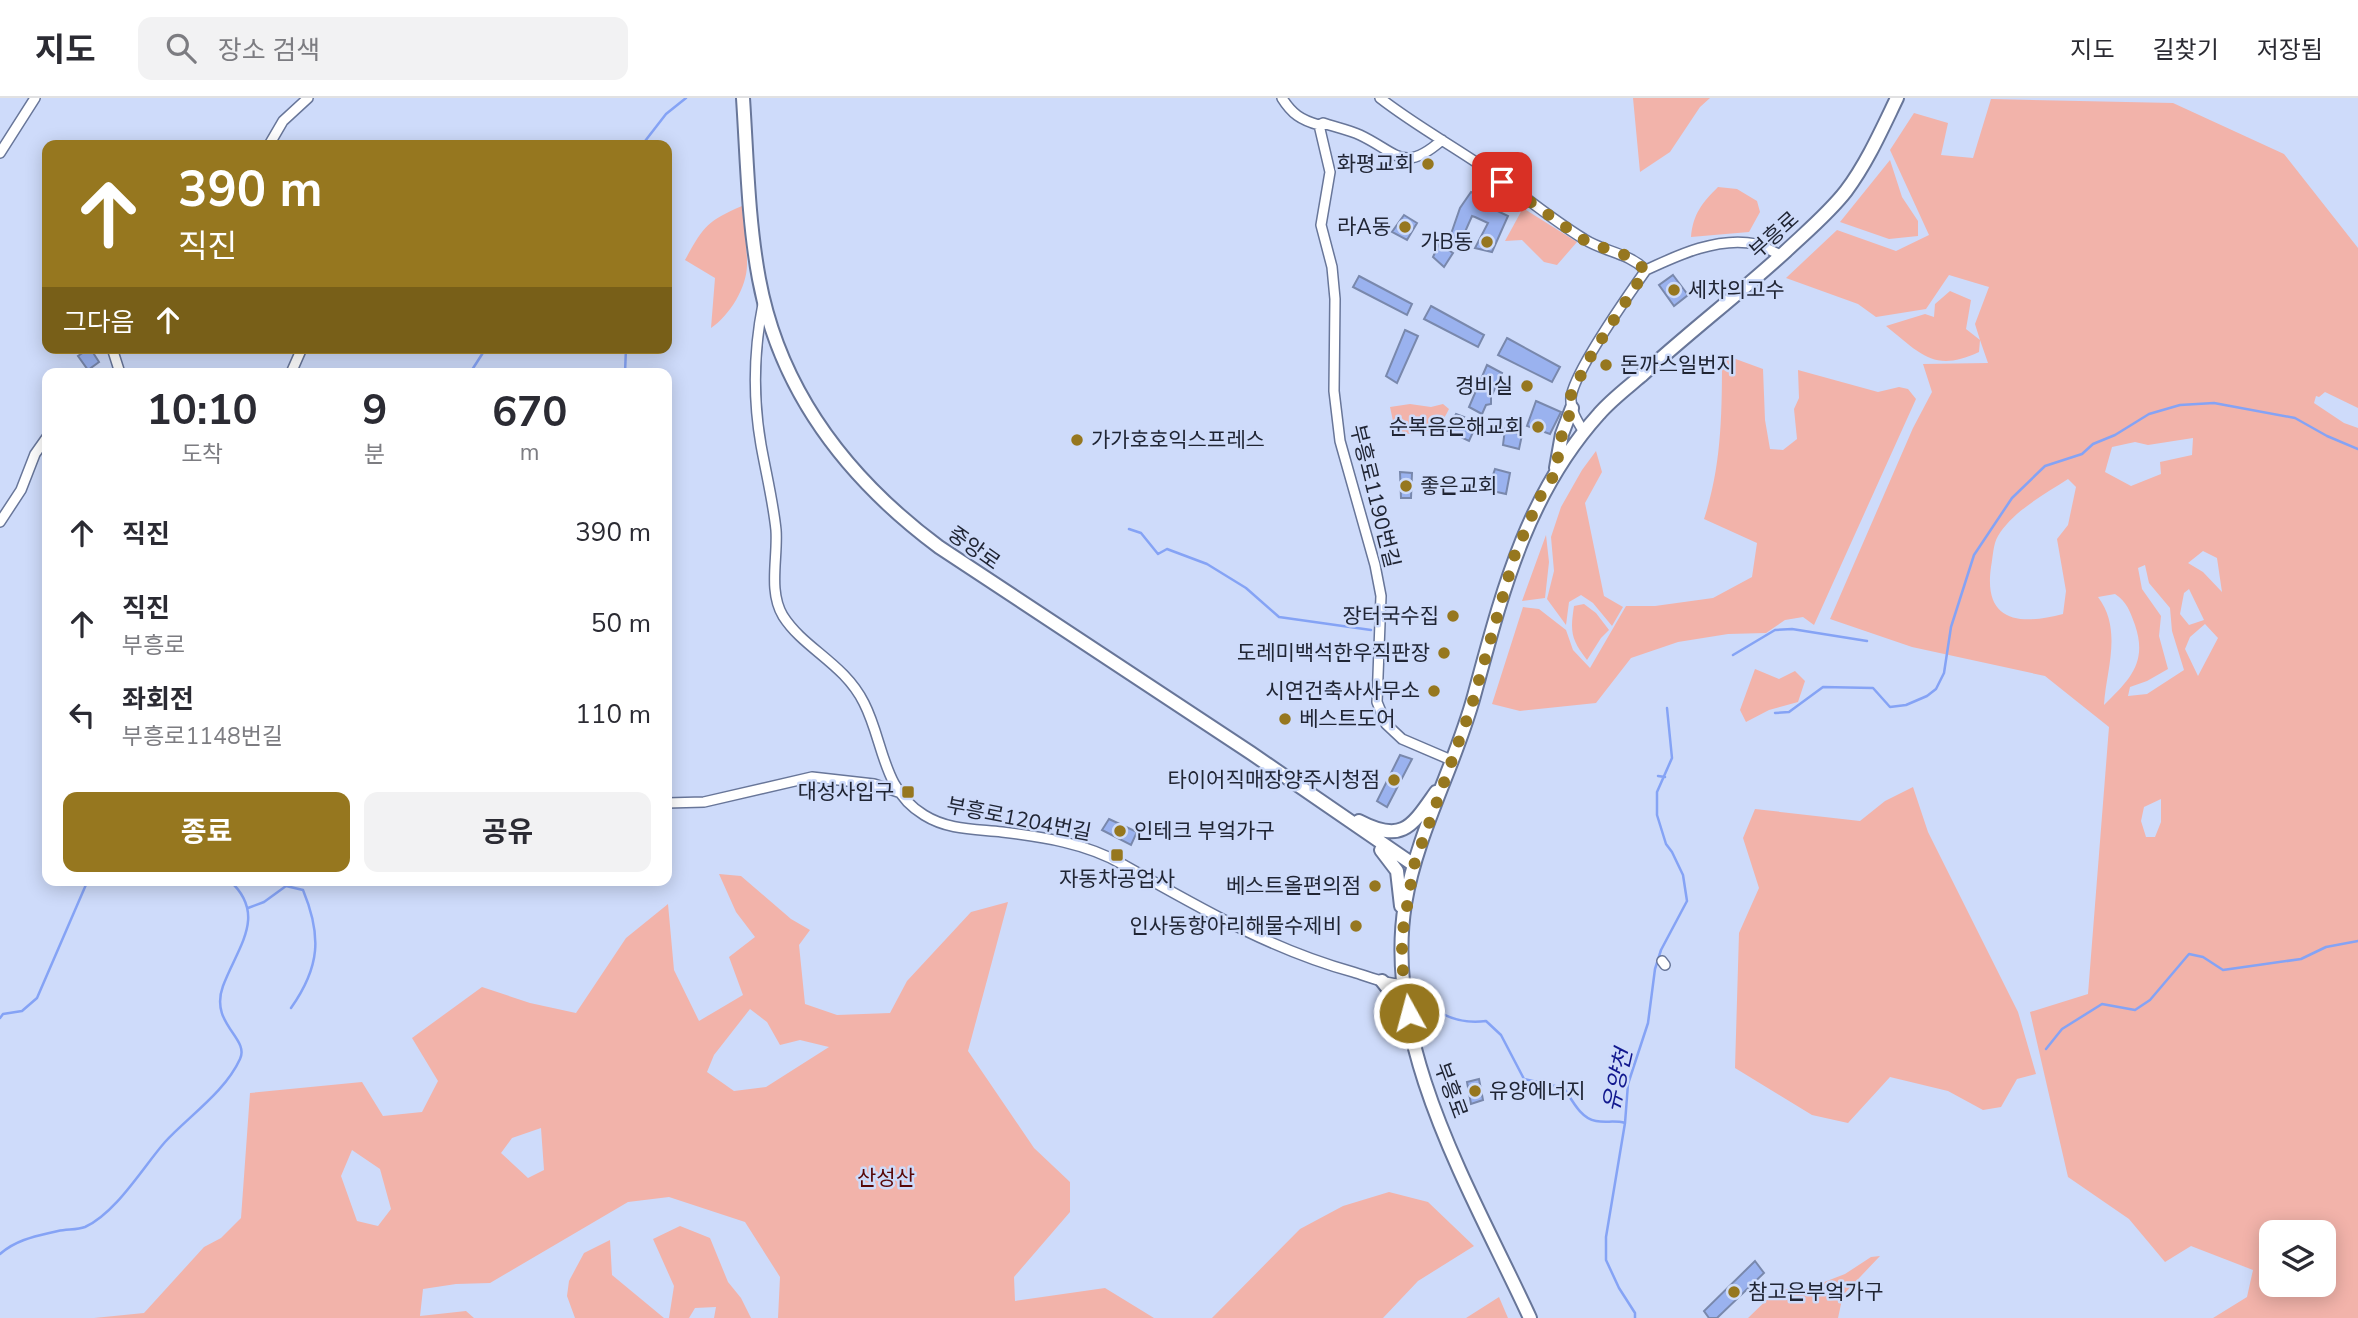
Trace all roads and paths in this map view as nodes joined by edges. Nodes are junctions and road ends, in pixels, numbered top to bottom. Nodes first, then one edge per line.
1 (35, 98) edge
2 (308, 98) edge
3 (743, 98) edge
4 (1282, 98) edge
5 (1380, 98) edge
6 (1897, 98) edge
7 (1319, 124) junction
8 (272, 140) edge
9 (1442, 140) junction
10 (0, 153) edge
11 (1781, 255) junction
12 (1646, 270) junction
13 (764, 302) junction
14 (1572, 408) junction
15 (1584, 432) junction
16 (42, 445) edge
17 (1555, 474) junction
18 (0, 522) edge
19 (1451, 760) junction
20 (1446, 777) junction
21 (900, 794) junction
22 (1314, 797) junction
23 (672, 803) edge
24 (1355, 825) junction
25 (1414, 865) junction
26 (1403, 921) junction
27 (1382, 981) junction
28 (1405, 984) junction
29 (1410, 1027) junction
30 (1530, 1318) edge

1 - 10 street
2 - 8 street
3 - 13 main road, 중앙로
4 - 7 street
5 - 9 street
6 - 11 main road, 부흥로
7 - 9 street
7 - 19 street, 부흥로1190번길
9 - 12 street
11 - 12 street
11 - 15 main road, 부흥로
12 - 14 street
13 - 21 street, 부흥로1204번길
13 - 22 main road, 중앙로
14 - 15 street
14 - 17 main road
15 - 17 main road, 부흥로
16 - 18 street
17 - 19 main road, 부흥로
19 - 20 main road, 부흥로
20 - 22 main road
20 - 25 main road, 부흥로
21 - 23 street, 부흥로1204번길
21 - 27 street, 부흥로1204번길
22 - 24 main road, 중앙로
24 - 25 main road, 중앙로
24 - 26 main road
25 - 26 main road, 부흥로
26 - 28 main road, 부흥로
27 - 28 street, 부흥로1204번길
27 - 29 main road
28 - 29 main road, 부흥로
29 - 30 main road, 부흥로

